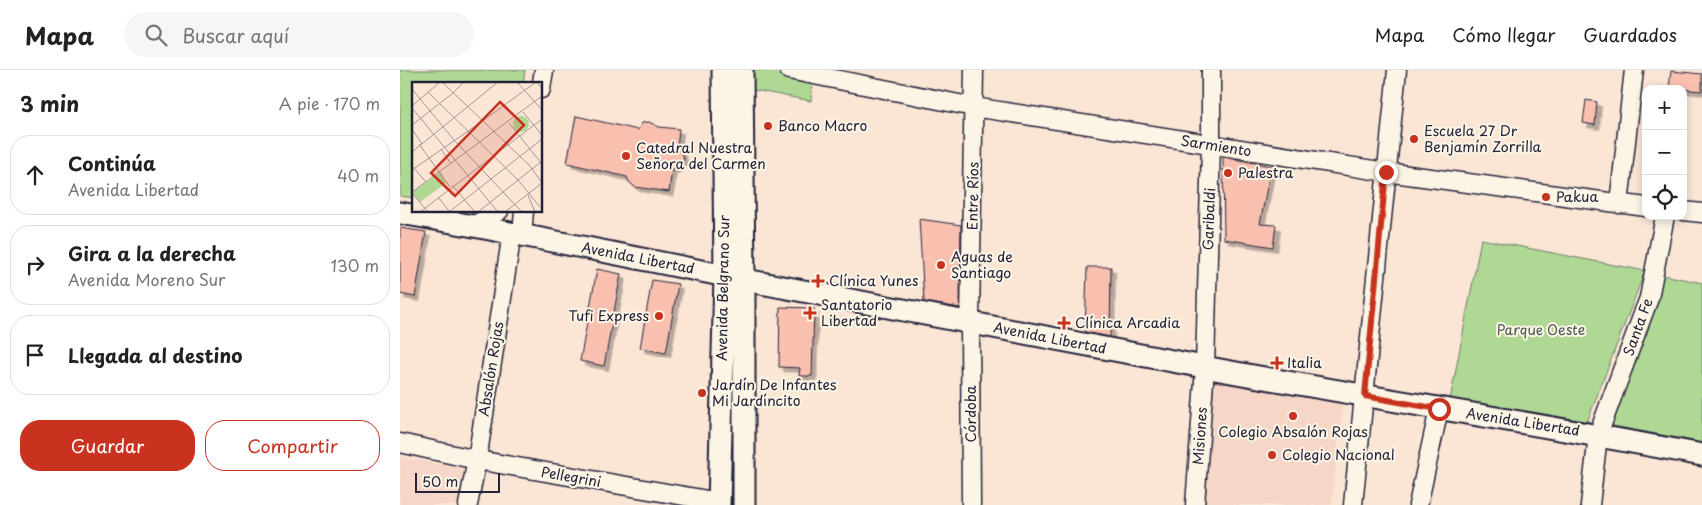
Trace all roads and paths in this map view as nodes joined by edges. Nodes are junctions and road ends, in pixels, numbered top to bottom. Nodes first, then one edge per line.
1 (544, 70) edge
2 (723, 70) edge
3 (742, 70) edge
4 (789, 70) edge
5 (974, 70) edge
6 (1211, 70) edge
7 (1397, 70) edge
8 (1634, 70) edge
9 (542, 83) edge
10 (974, 107) junction
11 (1211, 145) junction
12 (1386, 172) junction
13 (1619, 204) junction
14 (1642, 207) edge
15 (1687, 211) edge
16 (497, 212) edge
17 (524, 212) edge
18 (400, 213) edge
19 (1702, 213) edge
20 (1664, 220) edge
21 (474, 226) junction
22 (517, 234) junction
23 (735, 278) junction
24 (970, 322) junction
25 (1205, 367) junction
26 (1365, 396) junction
27 (1439, 409) junction
28 (1598, 434) junction
29 (400, 443) edge
30 (1702, 455) edge
31 (477, 460) junction
32 (719, 504) edge
33 (468, 505) edge
34 (743, 505) edge
35 (971, 505) edge
36 (1195, 505) edge
37 (1353, 505) edge
38 (1418, 505) edge
39 (1590, 505) edge

1 - 9 street
2 - 23 main road, Avenida Belgrano Sur
3 - 23 main road, Avenida Belgrano Sur
4 - 10 street, Sarmiento
5 - 10 street, Entre Ríos
6 - 11 street, Garibaldi
7 - 12 street
8 - 13 street
10 - 11 street, Sarmiento
10 - 24 street, Entre Ríos
11 - 12 street, Sarmiento
11 - 25 street, Garibaldi
12 - 13 street, Sarmiento
12 - 26 street
13 - 14 street, Sarmiento
15 - 19 street
16 - 21 street
17 - 22 street, Absalón Rojas
18 - 21 main road, Avenida Libertad
20 - 28 street, Santa Fe
21 - 22 main road, Avenida Libertad
22 - 23 main road, Avenida Libertad
22 - 31 street, Absalón Rojas
23 - 24 main road, Avenida Libertad
23 - 32 main road, Avenida Belgrano Sur
23 - 34 main road, Avenida Belgrano Sur
24 - 25 main road, Avenida Libertad
24 - 35 street, Córdoba
25 - 26 main road, Avenida Libertad
25 - 36 street, Misiones
26 - 27 main road, Avenida Libertad
26 - 37 street
27 - 28 main road, Avenida Libertad
27 - 38 street
28 - 30 main road, Avenida Libertad
28 - 39 street, Santa Fe
29 - 31 street, Pellegrini
31 - 32 street, Pellegrini
31 - 33 street, Absalón Rojas
32 - 34 main road, Pellegrini

